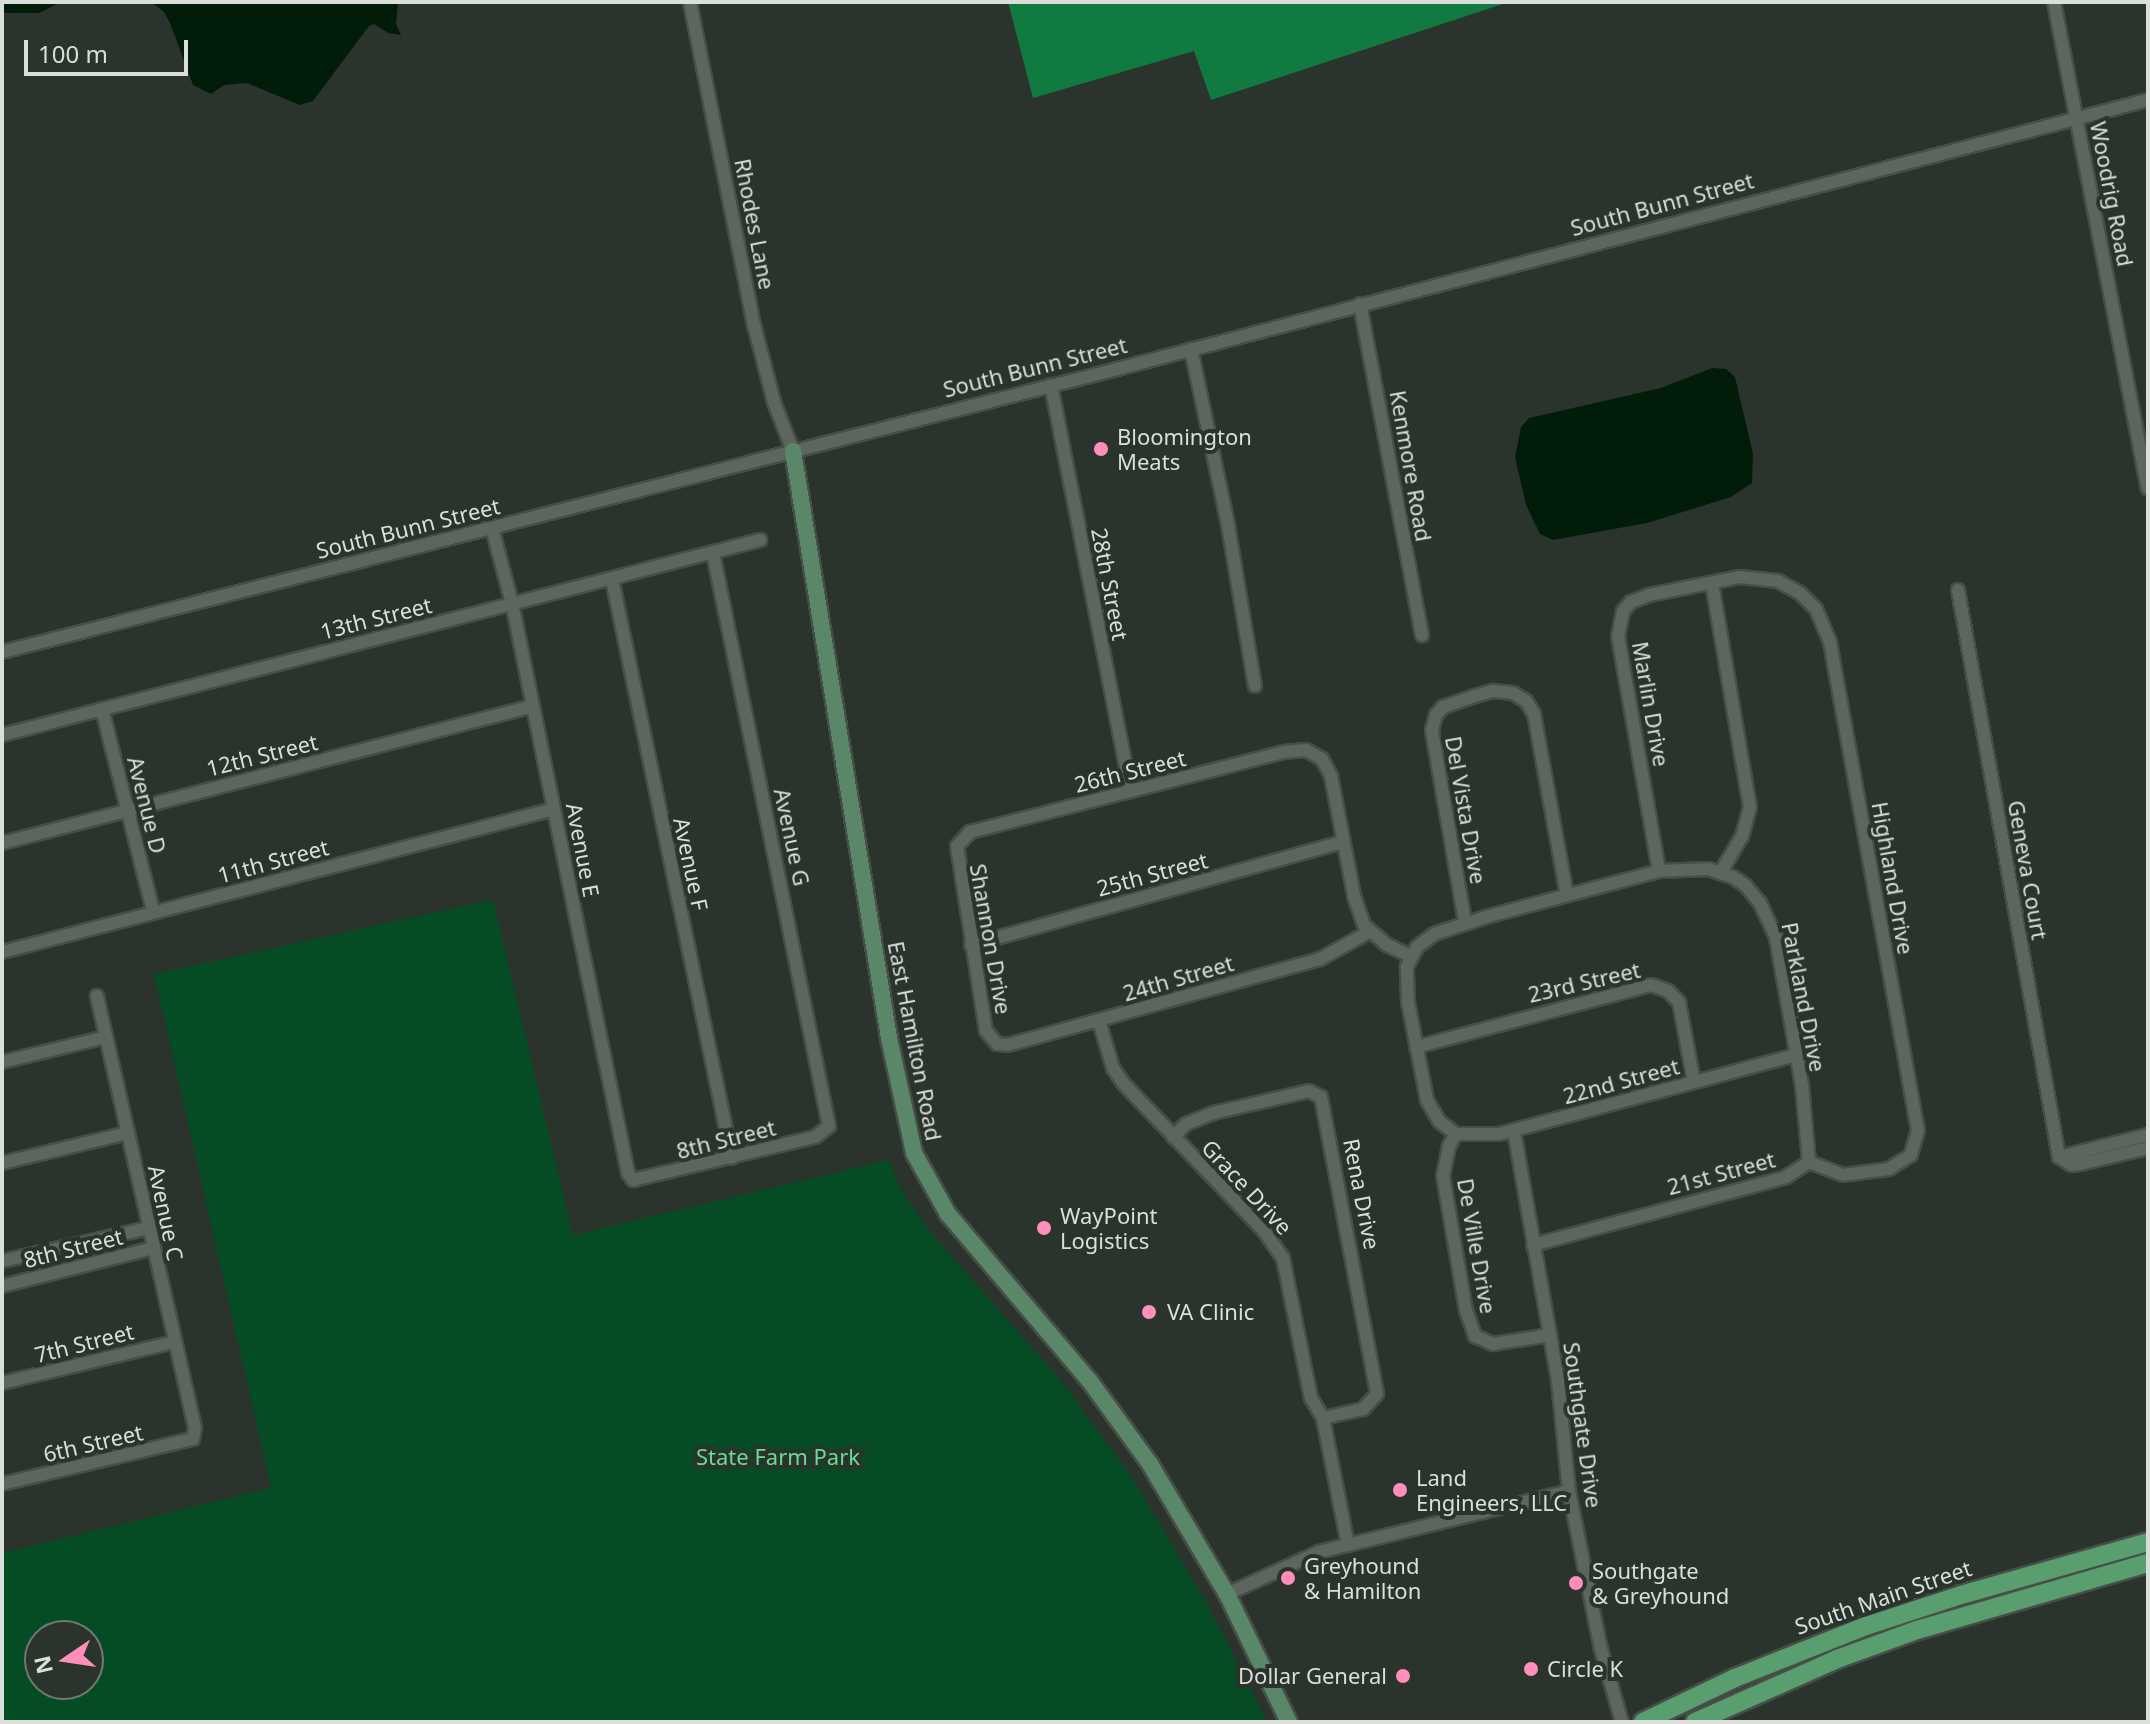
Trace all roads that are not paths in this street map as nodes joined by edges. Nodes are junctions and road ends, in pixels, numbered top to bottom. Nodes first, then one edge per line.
1 (690, 2) edge
2 (2054, 2) edge
3 (2148, 100) edge
4 (2078, 119) junction
5 (1360, 304) junction
6 (1191, 349) junction
7 (1051, 385) junction
8 (793, 451) junction
9 (2148, 488) edge
10 (492, 528) junction
11 (760, 540) dead end
12 (713, 553) junction
13 (612, 579) junction
14 (1712, 583) junction
15 (1958, 590) dead end
16 (512, 603) junction
17 (1816, 609) joint
18 (1422, 635) dead end
19 (2, 652) edge
20 (1255, 686) dead end
21 (533, 706) junction
22 (102, 709) junction
23 (2, 735) edge
24 (1131, 791) junction
25 (554, 809) junction
26 (128, 810) junction
27 (959, 842) joint
28 (1343, 842) junction
29 (2, 843) edge
30 (1659, 871) junction
31 (1721, 872) junction
32 (1567, 895) junction
33 (153, 911) junction
34 (1465, 922) junction
35 (1369, 932) junction
36 (971, 945) junction
37 (2, 952) edge
38 (1411, 956) junction
39 (97, 996) dead end
40 (1099, 1021) junction
41 (106, 1037) junction
42 (992, 1041) joint
43 (1416, 1047) junction
44 (1796, 1055) junction
45 (2, 1062) edge
46 (1694, 1082) junction
47 (829, 1130) joint
48 (1514, 1131) junction
49 (128, 1133) junction
50 (1456, 1134) junction
51 (2148, 1135) edge
52 (1173, 1137) junction
53 (2148, 1148) edge
54 (1911, 1155) joint
55 (2059, 1157) junction
56 (732, 1158) junction
57 (1809, 1162) junction
58 (2, 1163) edge
59 (632, 1179) joint
60 (148, 1228) junction
61 (1533, 1245) junction
62 (153, 1248) junction
63 (2, 1261) edge
64 (2, 1286) edge
65 (1550, 1335) junction
66 (174, 1342) junction
67 (2, 1383) edge
68 (1323, 1418) junction
69 (193, 1439) joint
70 (2, 1484) edge
71 (1569, 1491) junction
72 (2148, 1542) edge
73 (1348, 1545) junction
74 (2148, 1563) edge
75 (1227, 1594) junction
76 (1289, 1722) edge
77 (1622, 1722) edge
78 (1643, 1722) edge
79 (1695, 1722) edge

1 - 8 street, Rhodes Lane
2 - 4 street, Woodrig Road
3 - 4 street, South Bunn Street
4 - 5 street, South Bunn Street
4 - 9 street, Woodrig Road
5 - 6 street, South Bunn Street
5 - 18 street, Kenmore Road
6 - 7 street, South Bunn Street
6 - 20 street
7 - 8 street, South Bunn Street
7 - 24 street, 28th Street
8 - 10 street, South Bunn Street
8 - 75 main road, East Hamilton Road
10 - 16 street, Avenue E
10 - 19 street, South Bunn Street
11 - 12 street, 13th Street
12 - 13 street, 13th Street
12 - 47 street, Avenue G
13 - 16 street, 13th Street
13 - 56 street, Avenue F
14 - 17 street, Marlin Drive
14 - 30 street, Marlin Drive
14 - 31 street
15 - 55 street, Geneva Court
16 - 21 street, Avenue E
16 - 22 street, 13th Street
17 - 54 street, Highland Drive
21 - 25 street, Avenue E
21 - 26 street, 12th Street
22 - 23 street, 13th Street
22 - 26 street, Avenue D
24 - 27 street, 26th Street
24 - 28 street, 26th Street
25 - 33 street, 11th Street
25 - 59 street, Avenue E
26 - 29 street, 12th Street
26 - 33 street, Avenue D
27 - 36 street, Shannon Drive
28 - 35 street
28 - 36 street, 25th Street
30 - 31 street
30 - 32 street
31 - 44 street, Parkland Drive
32 - 34 street
32 - 34 street, Del Vista Drive
33 - 37 street, 11th Street
34 - 38 street
35 - 38 street
35 - 40 street, 24th Street
36 - 42 street, Shannon Drive
38 - 43 street
39 - 41 street, Avenue C
40 - 42 street, 24th Street
40 - 52 street, Grace Drive
41 - 45 street
41 - 49 street, Avenue C
43 - 46 street, 23rd Street
43 - 50 street
44 - 46 street, 22nd Street
44 - 57 street, Parkland Drive
46 - 48 street, 22nd Street
47 - 56 street, 8th Street
48 - 50 street, 22nd Street
48 - 61 street, Southgate Drive
49 - 58 street
49 - 60 street, Avenue C
50 - 65 street, De Ville Drive
51 - 55 street
52 - 68 street, Grace Drive
52 - 68 street, Rena Drive
53 - 55 street
54 - 57 street, 21st Street
56 - 59 street, 8th Street
57 - 61 street, 21st Street
60 - 62 street, Avenue C
60 - 63 street, 8th Street
61 - 65 street, Southgate Drive
62 - 64 street, 8th Street
62 - 66 street, Avenue C
65 - 71 street, Southgate Drive
66 - 67 street, 7th Street
66 - 69 street, Avenue C
68 - 73 street, Grace Drive
69 - 70 street, 6th Street
71 - 73 street
71 - 77 street, Southgate Drive
72 - 78 highway, South Main Street
73 - 75 street
74 - 79 highway, South Main Street
75 - 76 main road, East Hamilton Road

